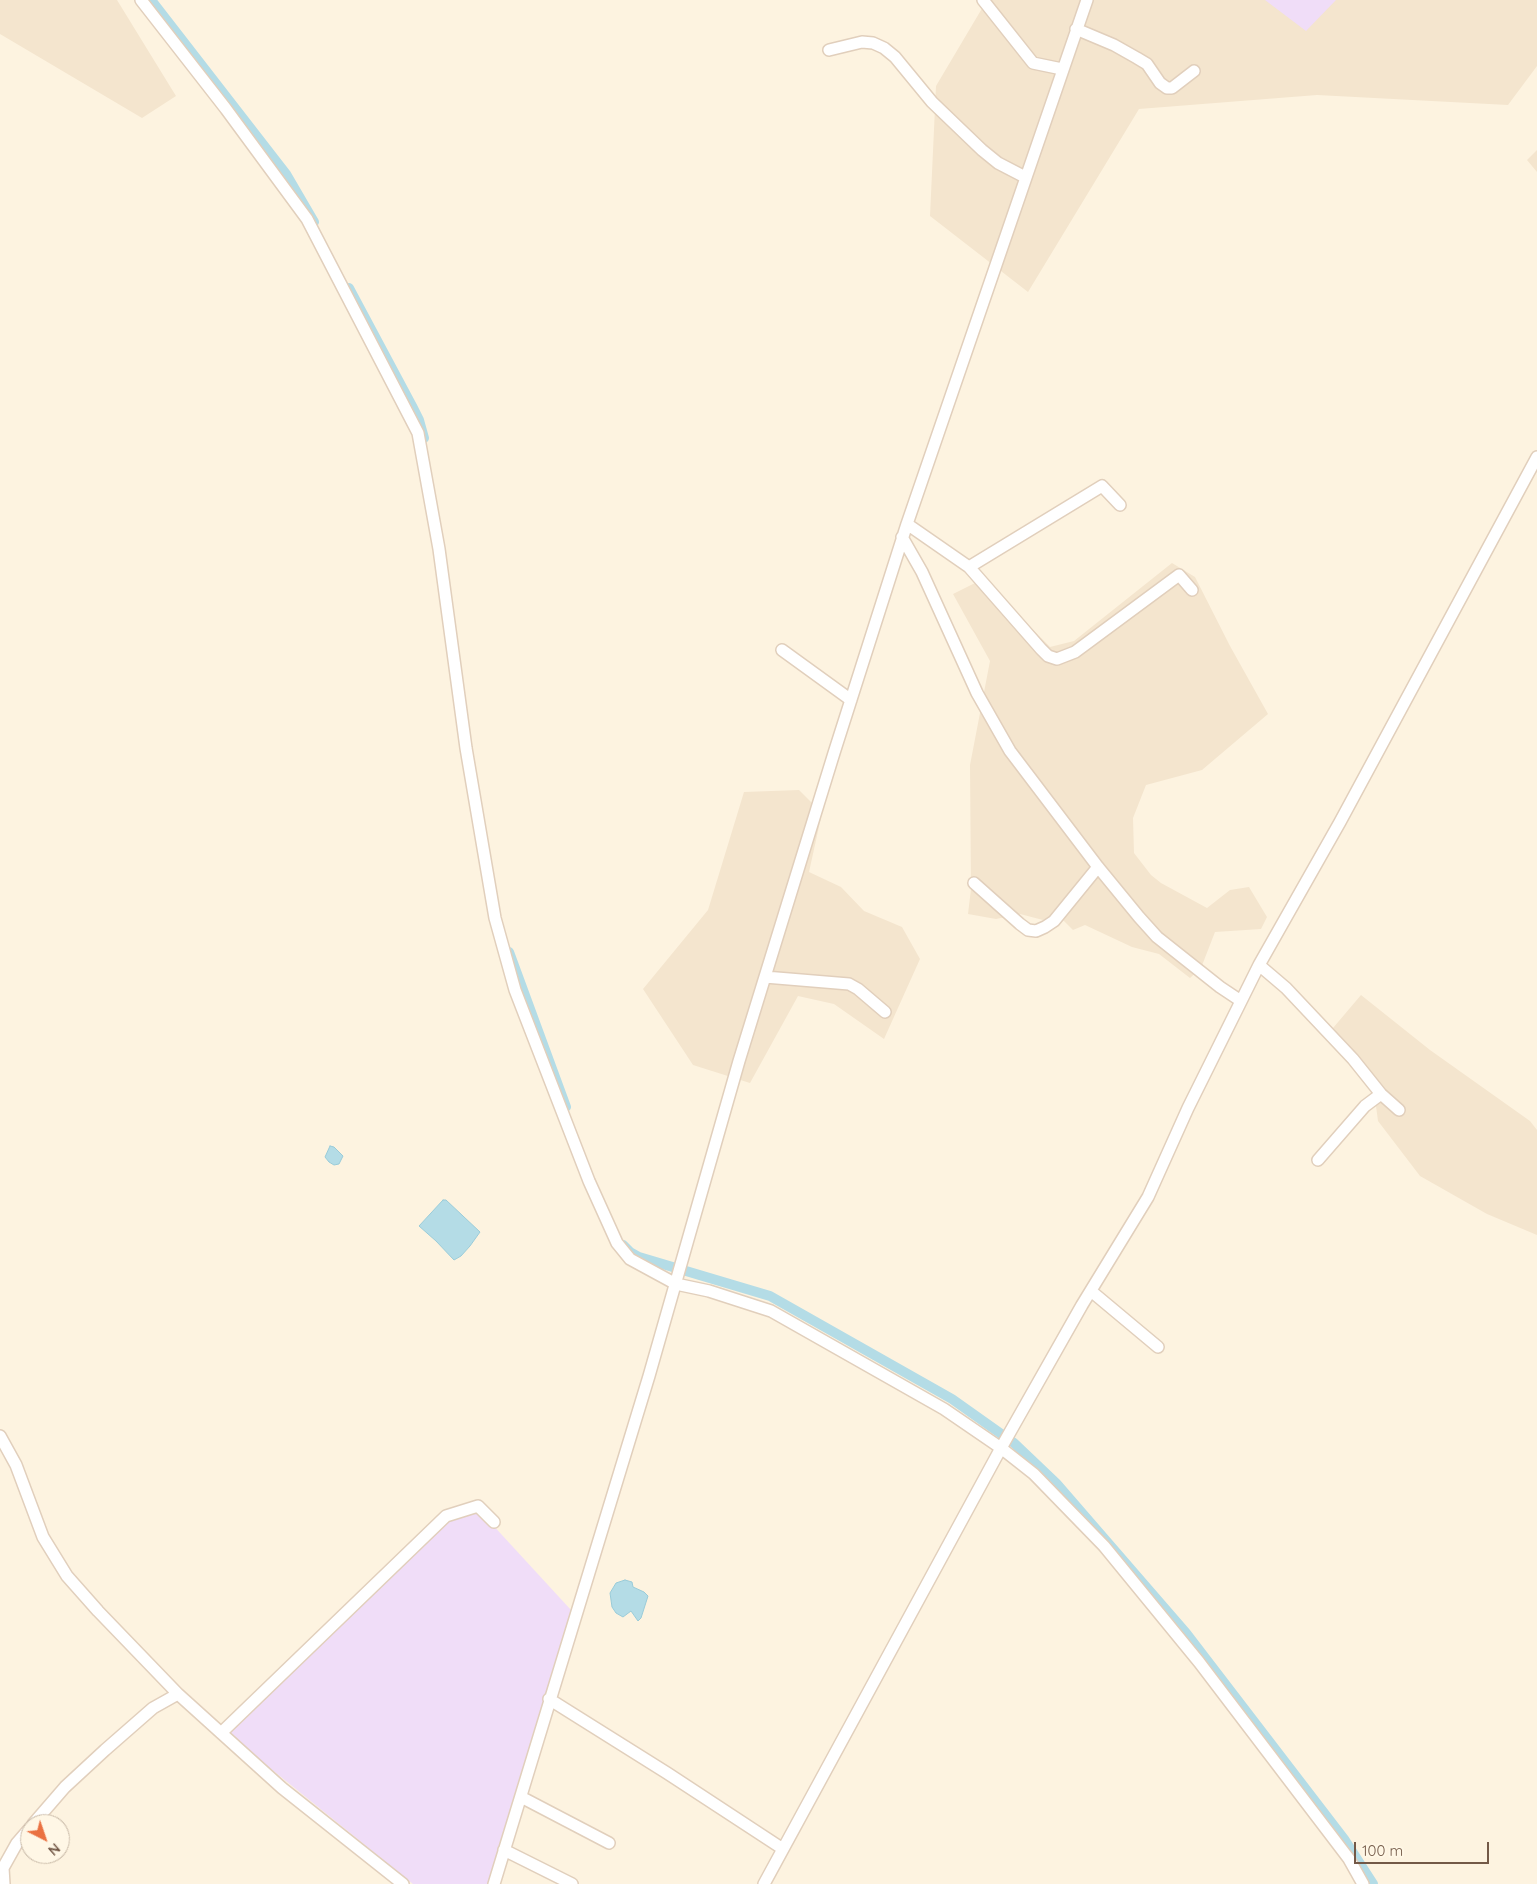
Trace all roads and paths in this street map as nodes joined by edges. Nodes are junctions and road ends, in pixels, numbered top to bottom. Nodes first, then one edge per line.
1 (141, 0) edge
2 (983, 0) edge
3 (1087, 0) edge
4 (1076, 29) junction
5 (829, 50) dead end
6 (1062, 70) junction
7 (1194, 71) dead end
8 (1025, 177) junction
9 (1537, 457) edge
10 (1120, 506) dead end
11 (906, 524) junction
12 (902, 537) junction
13 (969, 566) junction
14 (1192, 590) dead end
15 (782, 650) dead end
16 (851, 700) junction
17 (1098, 867) junction
18 (974, 883) dead end
19 (1259, 965) junction
20 (765, 977) junction
21 (1241, 1000) junction
22 (885, 1012) dead end
23 (1381, 1094) junction
24 (1399, 1110) dead end
25 (1318, 1160) dead end
26 (679, 1275) junction
27 (1091, 1291) junction
28 (1158, 1347) dead end
29 (0, 1436) edge
30 (1004, 1441) junction
31 (494, 1522) dead end
32 (178, 1694) junction
33 (549, 1699) junction
34 (221, 1733) junction
35 (521, 1797) junction
36 (42, 1814) edge
37 (20, 1840) edge
38 (609, 1843) dead end
39 (783, 1849) junction
40 (504, 1850) junction
41 (4, 1884) edge
42 (403, 1884) edge
43 (494, 1884) edge
44 (572, 1884) edge
45 (764, 1884) edge
46 (1363, 1884) edge

1 - 26 street
2 - 6 street
3 - 4 street
4 - 6 street
4 - 7 street
5 - 8 street
6 - 8 street
8 - 11 street
9 - 19 street
10 - 13 street
11 - 12 street
11 - 13 street
12 - 16 street
12 - 17 street
13 - 14 street
15 - 16 street
16 - 20 street
17 - 18 street
17 - 21 street
19 - 21 street
19 - 23 street
20 - 22 street
20 - 26 street
21 - 27 street
23 - 24 street
23 - 25 street
26 - 30 street
26 - 33 street
27 - 28 street
27 - 30 street
29 - 32 street
30 - 39 street
30 - 46 street
31 - 34 street
32 - 34 street
32 - 36 street
33 - 35 street
33 - 39 street
34 - 42 street
35 - 38 street
35 - 40 street
37 - 41 street
39 - 45 street
40 - 43 street
40 - 44 street

